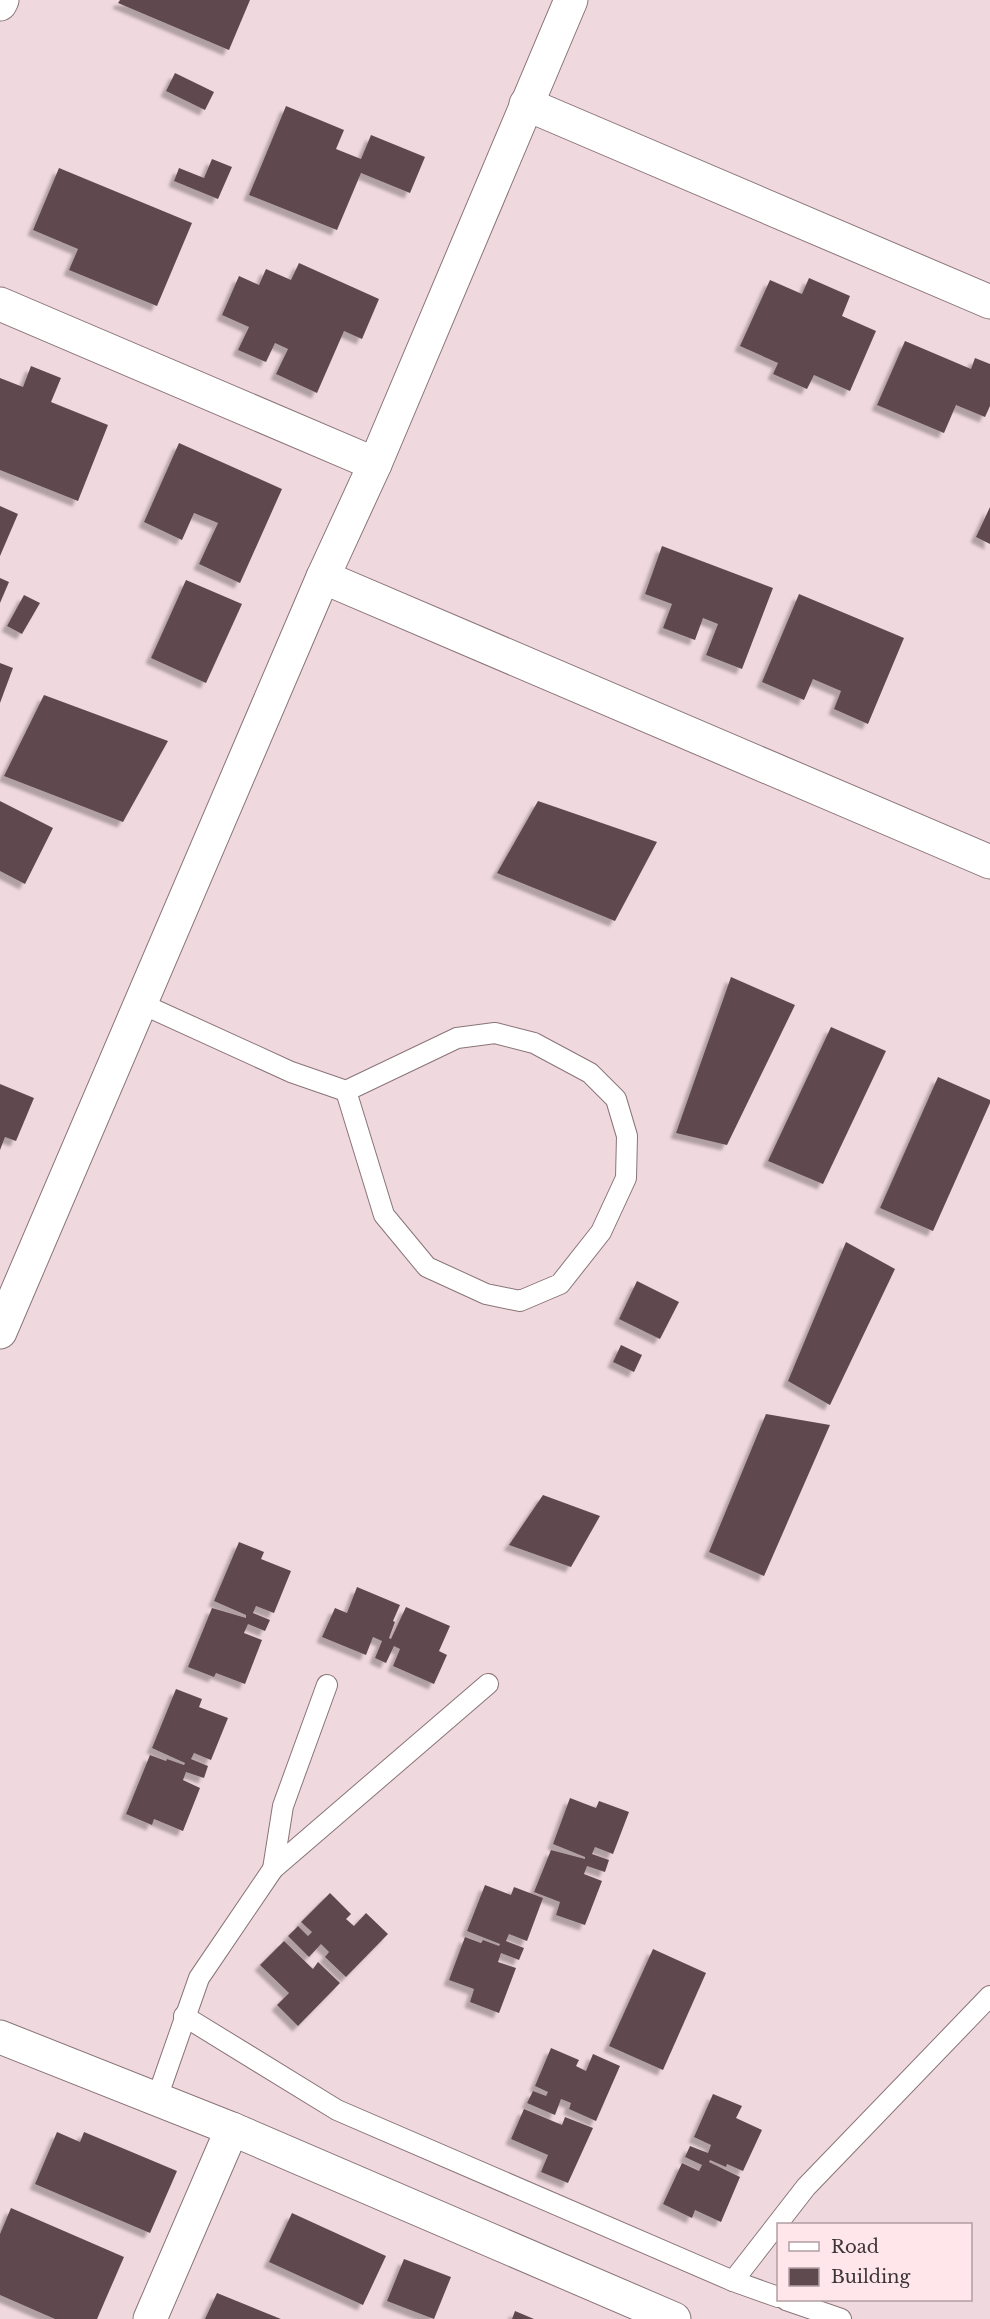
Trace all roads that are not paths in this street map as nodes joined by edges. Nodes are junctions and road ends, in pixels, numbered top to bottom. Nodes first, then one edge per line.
1 (2, 0) edge
2 (571, 0) edge
3 (0, 4) edge
4 (526, 104) junction
5 (990, 303) edge
6 (0, 304) edge
7 (375, 464) junction
8 (323, 577) junction
9 (990, 862) edge
10 (142, 1004) junction
11 (346, 1091) junction
12 (0, 1332) edge
13 (488, 1684) dead end
14 (327, 1685) dead end
15 (273, 1869) junction
16 (990, 1996) edge
17 (184, 2016) junction
18 (0, 2037) edge
19 (157, 2098) junction
20 (232, 2129) junction
21 (778, 2223) edge
22 (777, 2224) edge
23 (733, 2281) junction
24 (777, 2297) edge
25 (789, 2301) edge
26 (150, 2319) edge
27 (674, 2319) edge
28 (841, 2319) edge

1 - 3 street
2 - 4 street
4 - 5 street
4 - 7 street
6 - 7 street
7 - 8 street
8 - 9 street
8 - 10 street
10 - 11 lane
10 - 12 street
11 - 11 lane
13 - 15 lane
14 - 15 lane
15 - 17 lane
16 - 21 lane
17 - 19 lane
17 - 23 lane
18 - 19 street
19 - 20 street
20 - 26 street
20 - 27 street
22 - 23 lane
23 - 24 lane
25 - 28 lane

